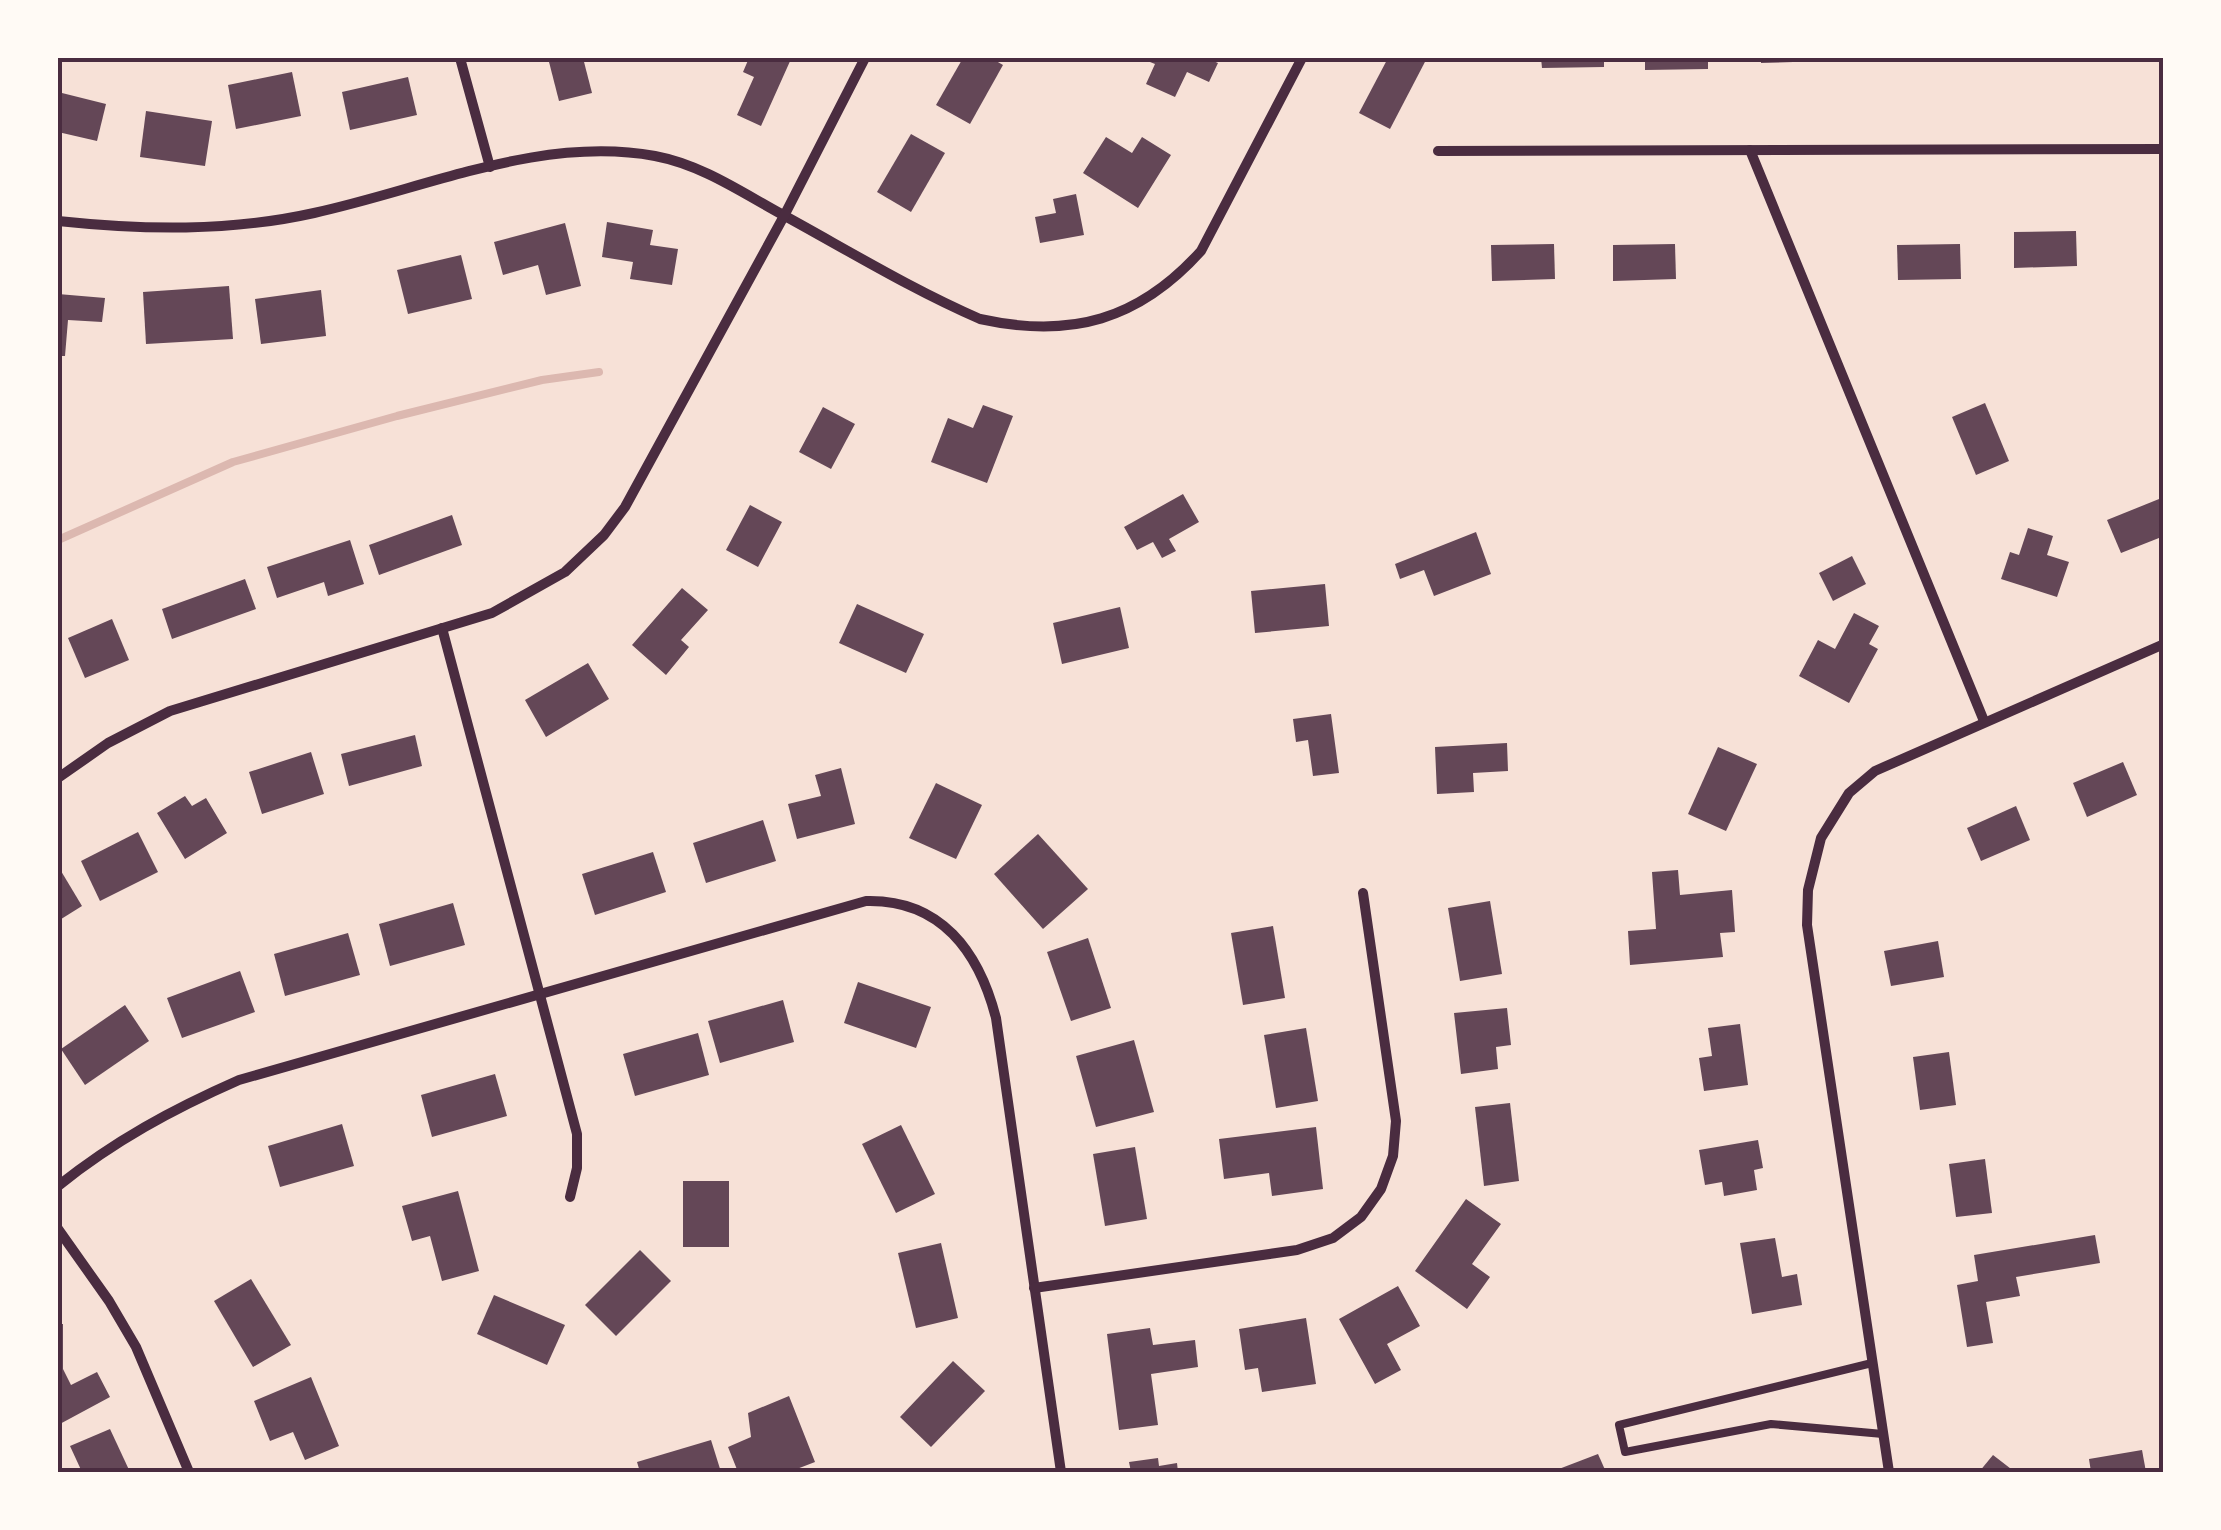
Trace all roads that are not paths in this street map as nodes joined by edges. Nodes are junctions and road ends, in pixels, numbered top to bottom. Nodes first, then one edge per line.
1 (460, 58) edge
2 (865, 58) edge
3 (1302, 58) edge
4 (2164, 148) edge
5 (1750, 150) junction
6 (1438, 151) dead end
7 (490, 168) junction
8 (784, 216) junction
9 (58, 220) edge
10 (442, 628) junction
11 (2164, 644) edge
12 (1984, 720) junction
13 (58, 778) edge
14 (1363, 893) dead end
15 (539, 995) junction
16 (58, 1186) edge
17 (570, 1197) dead end
18 (58, 1230) edge
19 (1034, 1288) junction
20 (1872, 1362) junction
21 (1883, 1434) junction
22 (190, 1472) edge
23 (1061, 1472) edge
24 (1889, 1472) edge

1 - 7 street
2 - 8 street
3 - 8 street
4 - 5 street
5 - 6 street
5 - 12 street
7 - 8 street
7 - 9 street
8 - 10 street
10 - 13 street
10 - 15 street
11 - 12 street
12 - 20 street
14 - 19 street
15 - 16 street
15 - 17 street
15 - 19 street
18 - 22 street
19 - 23 street
20 - 21 street
20 - 21 lane
21 - 24 street

